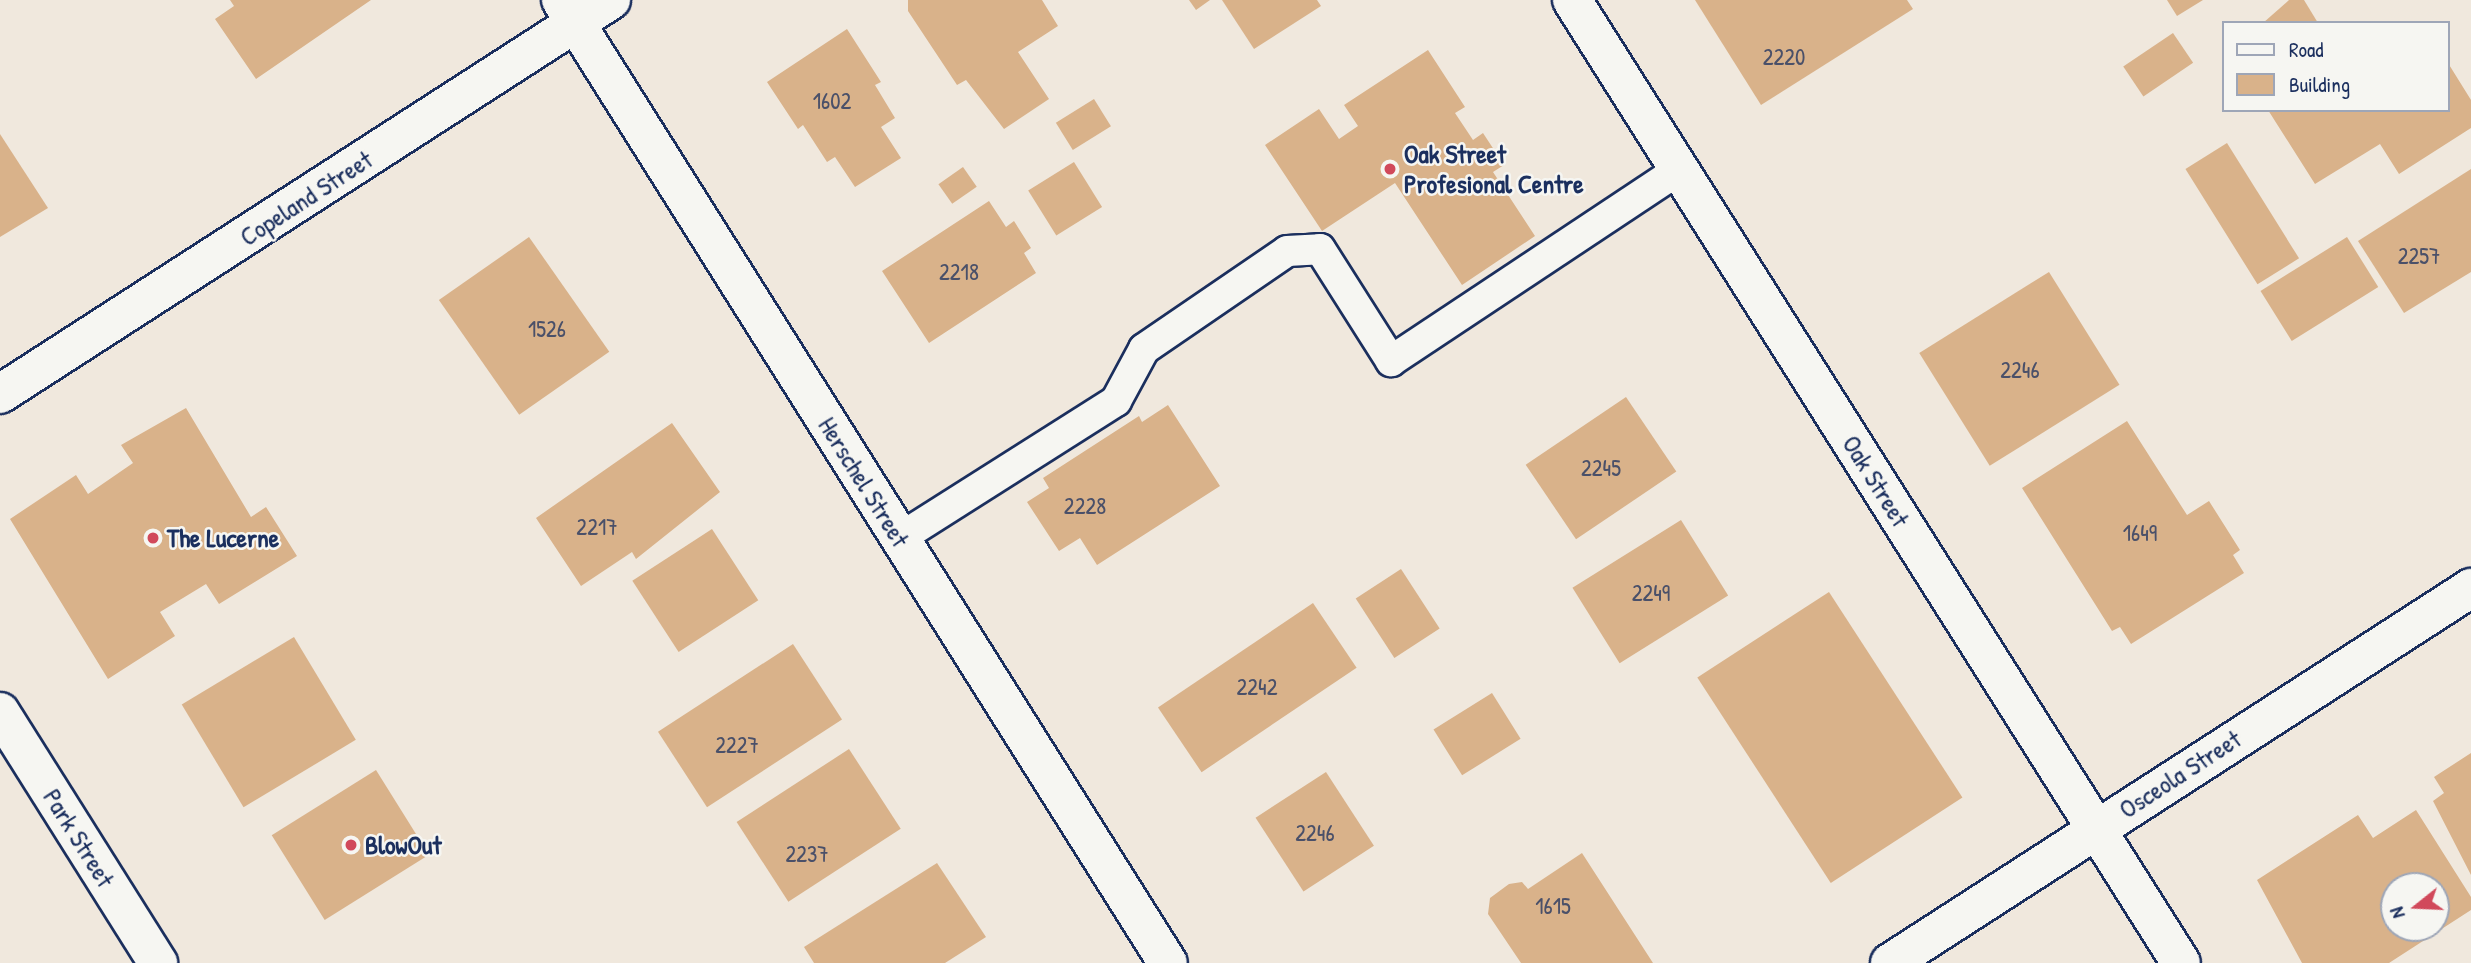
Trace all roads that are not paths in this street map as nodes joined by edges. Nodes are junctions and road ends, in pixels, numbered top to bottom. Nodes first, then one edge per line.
1 (611, 0) edge
2 (1572, 0) edge
3 (568, 12) edge
4 (1679, 170) junction
5 (0, 394) edge
6 (900, 538) junction
7 (2471, 587) edge
8 (0, 712) edge
9 (2096, 828) junction
10 (158, 963) edge
11 (1168, 963) edge
12 (1890, 963) edge
13 (2181, 963) edge

1 - 3 street, Copeland Street
2 - 4 street, Oak Street
3 - 5 street, Copeland Street
3 - 6 street, Herschel Street
4 - 6 lane
4 - 9 street, Oak Street
6 - 11 street, Herschel Street
7 - 9 street, Osceola Street
8 - 10 street, Park Street
9 - 12 street, Osceola Street
9 - 13 street, Oak Street

